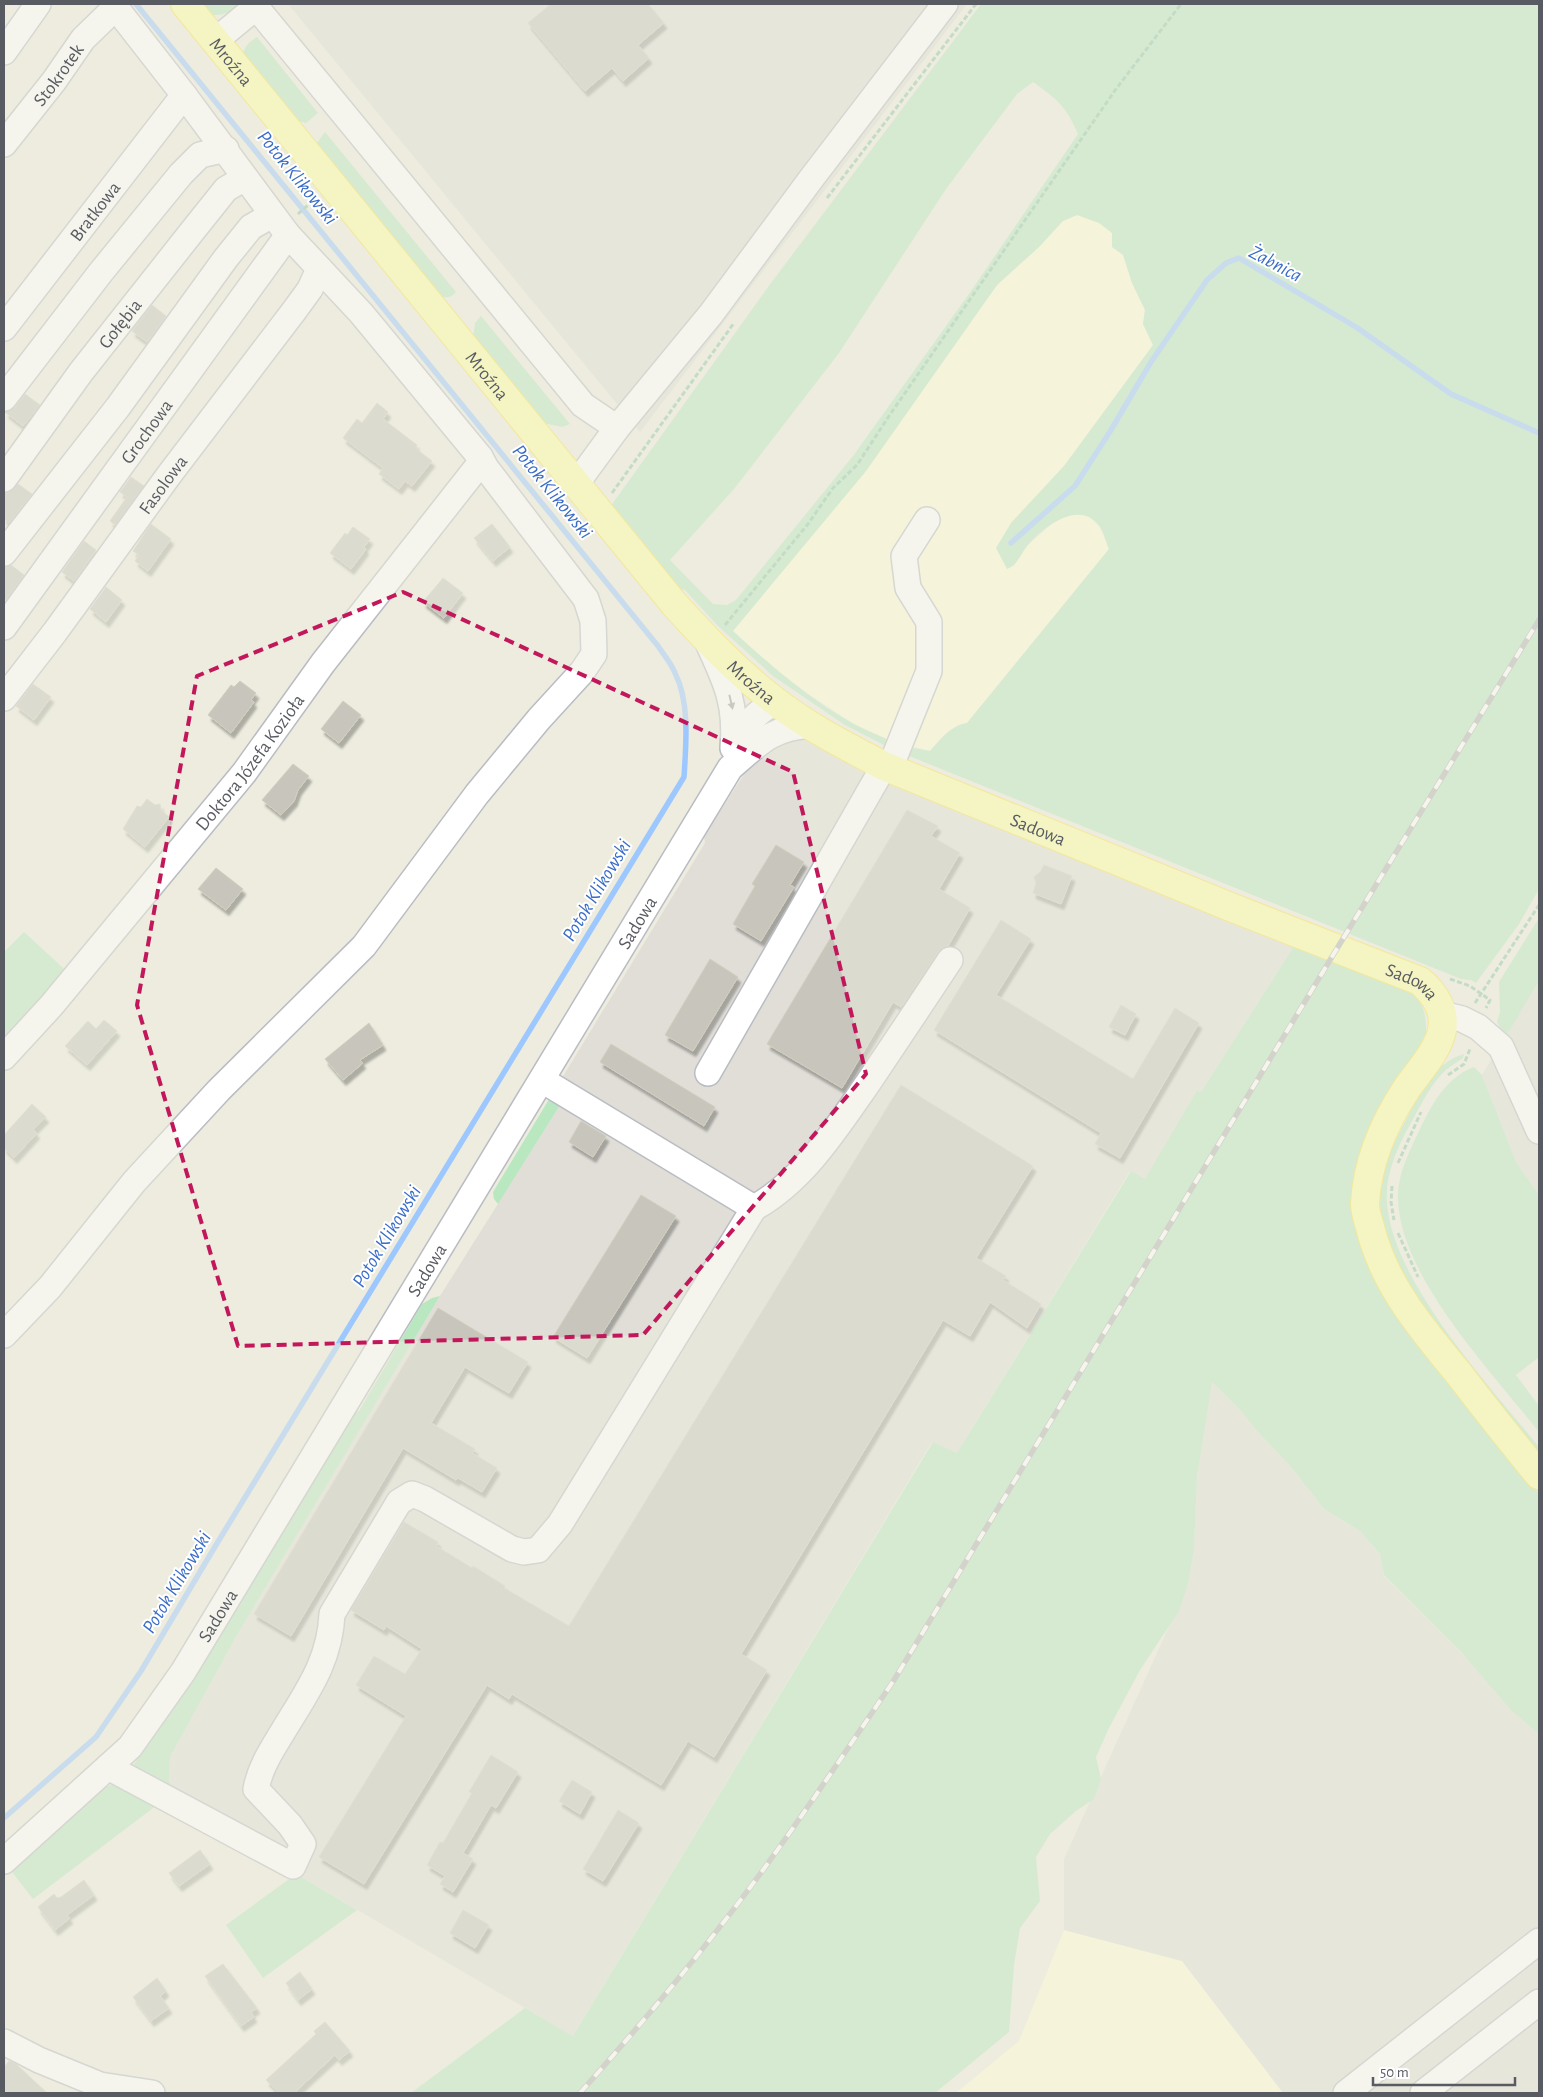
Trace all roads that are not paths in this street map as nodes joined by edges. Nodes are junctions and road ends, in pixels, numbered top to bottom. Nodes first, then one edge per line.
1 (38, 4) edge
2 (185, 4) edge
3 (945, 4) edge
4 (114, 6) edge
5 (215, 41) junction
6 (4, 52) edge
7 (184, 95) junction
8 (4, 144) edge
9 (226, 150) junction
10 (245, 178) junction
11 (272, 215) junction
12 (288, 236) junction
13 (319, 269) junction
14 (4, 328) edge
15 (4, 398) edge
16 (617, 428) junction
17 (480, 457) junction
18 (4, 479) edge
19 (576, 484) junction
20 (927, 520) dead end
21 (4, 553) edge
22 (4, 627) edge
23 (707, 640) junction
24 (4, 698) edge
25 (775, 702) junction
26 (811, 725) junction
27 (767, 736) junction
28 (731, 758) junction
29 (887, 767) junction
30 (950, 960) dead end
31 (1452, 1016) junction
32 (4, 1057) edge
33 (708, 1073) dead end
34 (542, 1080) junction
35 (1539, 1131) edge
36 (754, 1208) junction
37 (4, 1335) edge
38 (1539, 1475) edge
39 (108, 1767) junction
40 (4, 1861) edge
41 (1539, 1941) edge
42 (1539, 2002) edge
43 (4, 2042) edge
44 (152, 2093) edge
45 (1346, 2093) edge
46 (1423, 2093) edge

1 - 6 street
2 - 5 main road, Mroźna
3 - 16 street
4 - 7 street
4 - 8 street, Stokrotek
5 - 16 street
5 - 19 main road, Mroźna
7 - 9 street
7 - 14 street, Bratkowa
9 - 10 street
9 - 15 street
10 - 11 street
10 - 18 street, Gołębia
11 - 12 street
11 - 21 street, Grochowa
12 - 13 street
12 - 22 street, Grochowa
13 - 17 street
13 - 24 street, Fasolowa
16 - 19 street
17 - 32 street, Doktora Józefa Kozioła
17 - 37 street
19 - 23 main road, Mroźna
20 - 29 street
23 - 25 main road, Mroźna
23 -> 28 street
25 - 26 main road, Mroźna
25 - 27 street
25 - 28 street
26 - 27 street, Sadowa
26 - 29 main road, Sadowa
27 - 28 street, Sadowa
28 - 34 street, Sadowa
29 - 31 main road, Sadowa
29 - 33 street
30 - 36 street
31 - 35 street
31 - 38 main road
34 - 36 street
34 - 39 street, Sadowa
36 - 39 street
39 - 40 street, Sadowa
41 - 45 street
42 - 46 street
43 - 44 street

